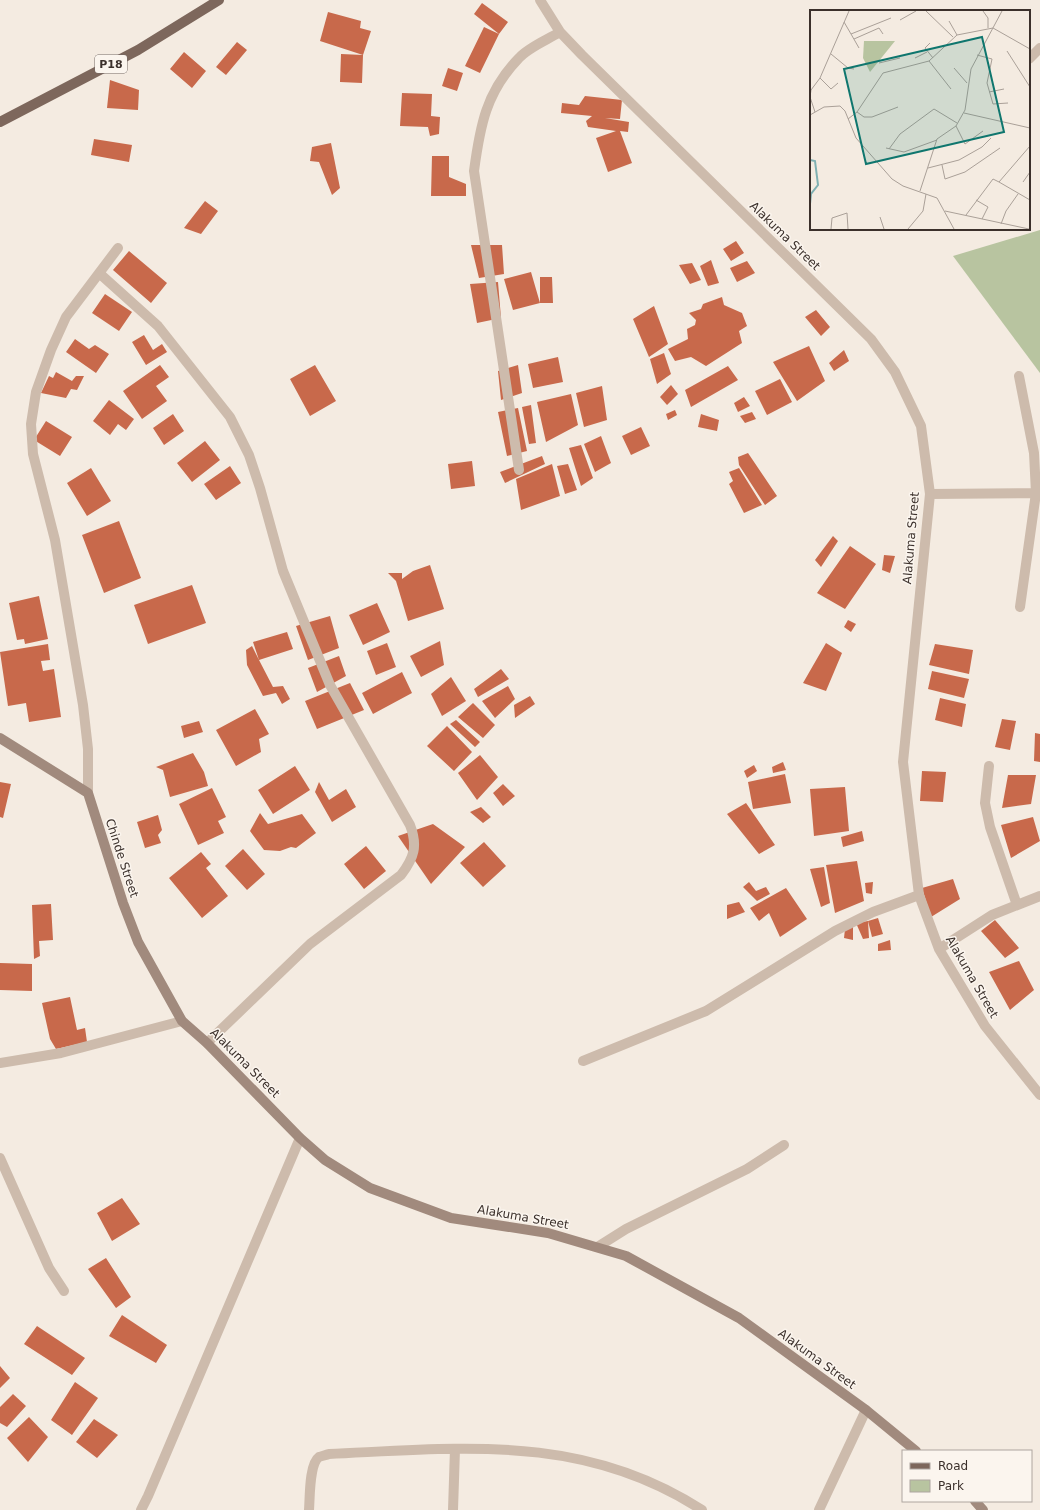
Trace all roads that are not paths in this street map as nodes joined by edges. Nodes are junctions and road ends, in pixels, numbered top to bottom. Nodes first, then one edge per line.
1 (219, 0) edge
2 (540, 0) edge
3 (560, 32) junction
4 (1040, 48) edge
5 (1030, 58) edge
6 (0, 122) edge
7 (118, 248) dead end
8 (99, 273) junction
9 (1019, 376) dead end
10 (518, 470) dead end
11 (1036, 493) junction
12 (930, 494) junction
13 (1020, 607) dead end
14 (0, 738) edge
15 (989, 766) dead end
16 (88, 793) junction
17 (919, 895) junction
18 (1040, 896) edge
19 (1017, 905) junction
20 (939, 949) junction
21 (182, 1021) junction
22 (207, 1043) junction
23 (583, 1061) dead end
24 (0, 1063) edge
25 (1040, 1094) edge
26 (300, 1138) junction
27 (784, 1145) dead end
28 (0, 1158) edge
29 (599, 1246) junction
30 (64, 1291) dead end
31 (866, 1410) junction
32 (456, 1449) junction
33 (915, 1450) edge
34 (976, 1502) edge
35 (141, 1510) edge
36 (309, 1510) edge
37 (453, 1510) edge
38 (702, 1510) edge
39 (819, 1510) edge
40 (983, 1510) edge

1 - 6 main road, P18
2 - 3 street, Alakuma Street
3 - 10 street
3 - 12 street, Alakuma Street
4 - 5 street
7 - 8 street
8 - 16 street
8 - 22 street
9 - 11 street
11 - 12 street
11 - 13 street
12 - 17 street, Alakuma Street
14 - 16 street
15 - 19 street
16 - 21 street, Chinde Street
17 - 20 street, Alakuma Street
17 - 23 street
18 - 19 street
19 - 20 street
20 - 25 street, Alakuma Street
21 - 22 street, Alakuma Street
21 - 24 street
22 - 26 street, Alakuma Street
26 - 29 street, Alakuma Street
26 - 35 street
27 - 29 street
28 - 30 street
29 - 31 street, Alakuma Street
31 - 33 street, Alakuma Street
31 - 39 street
32 - 36 street
32 - 37 street
32 - 38 street
34 - 40 street

